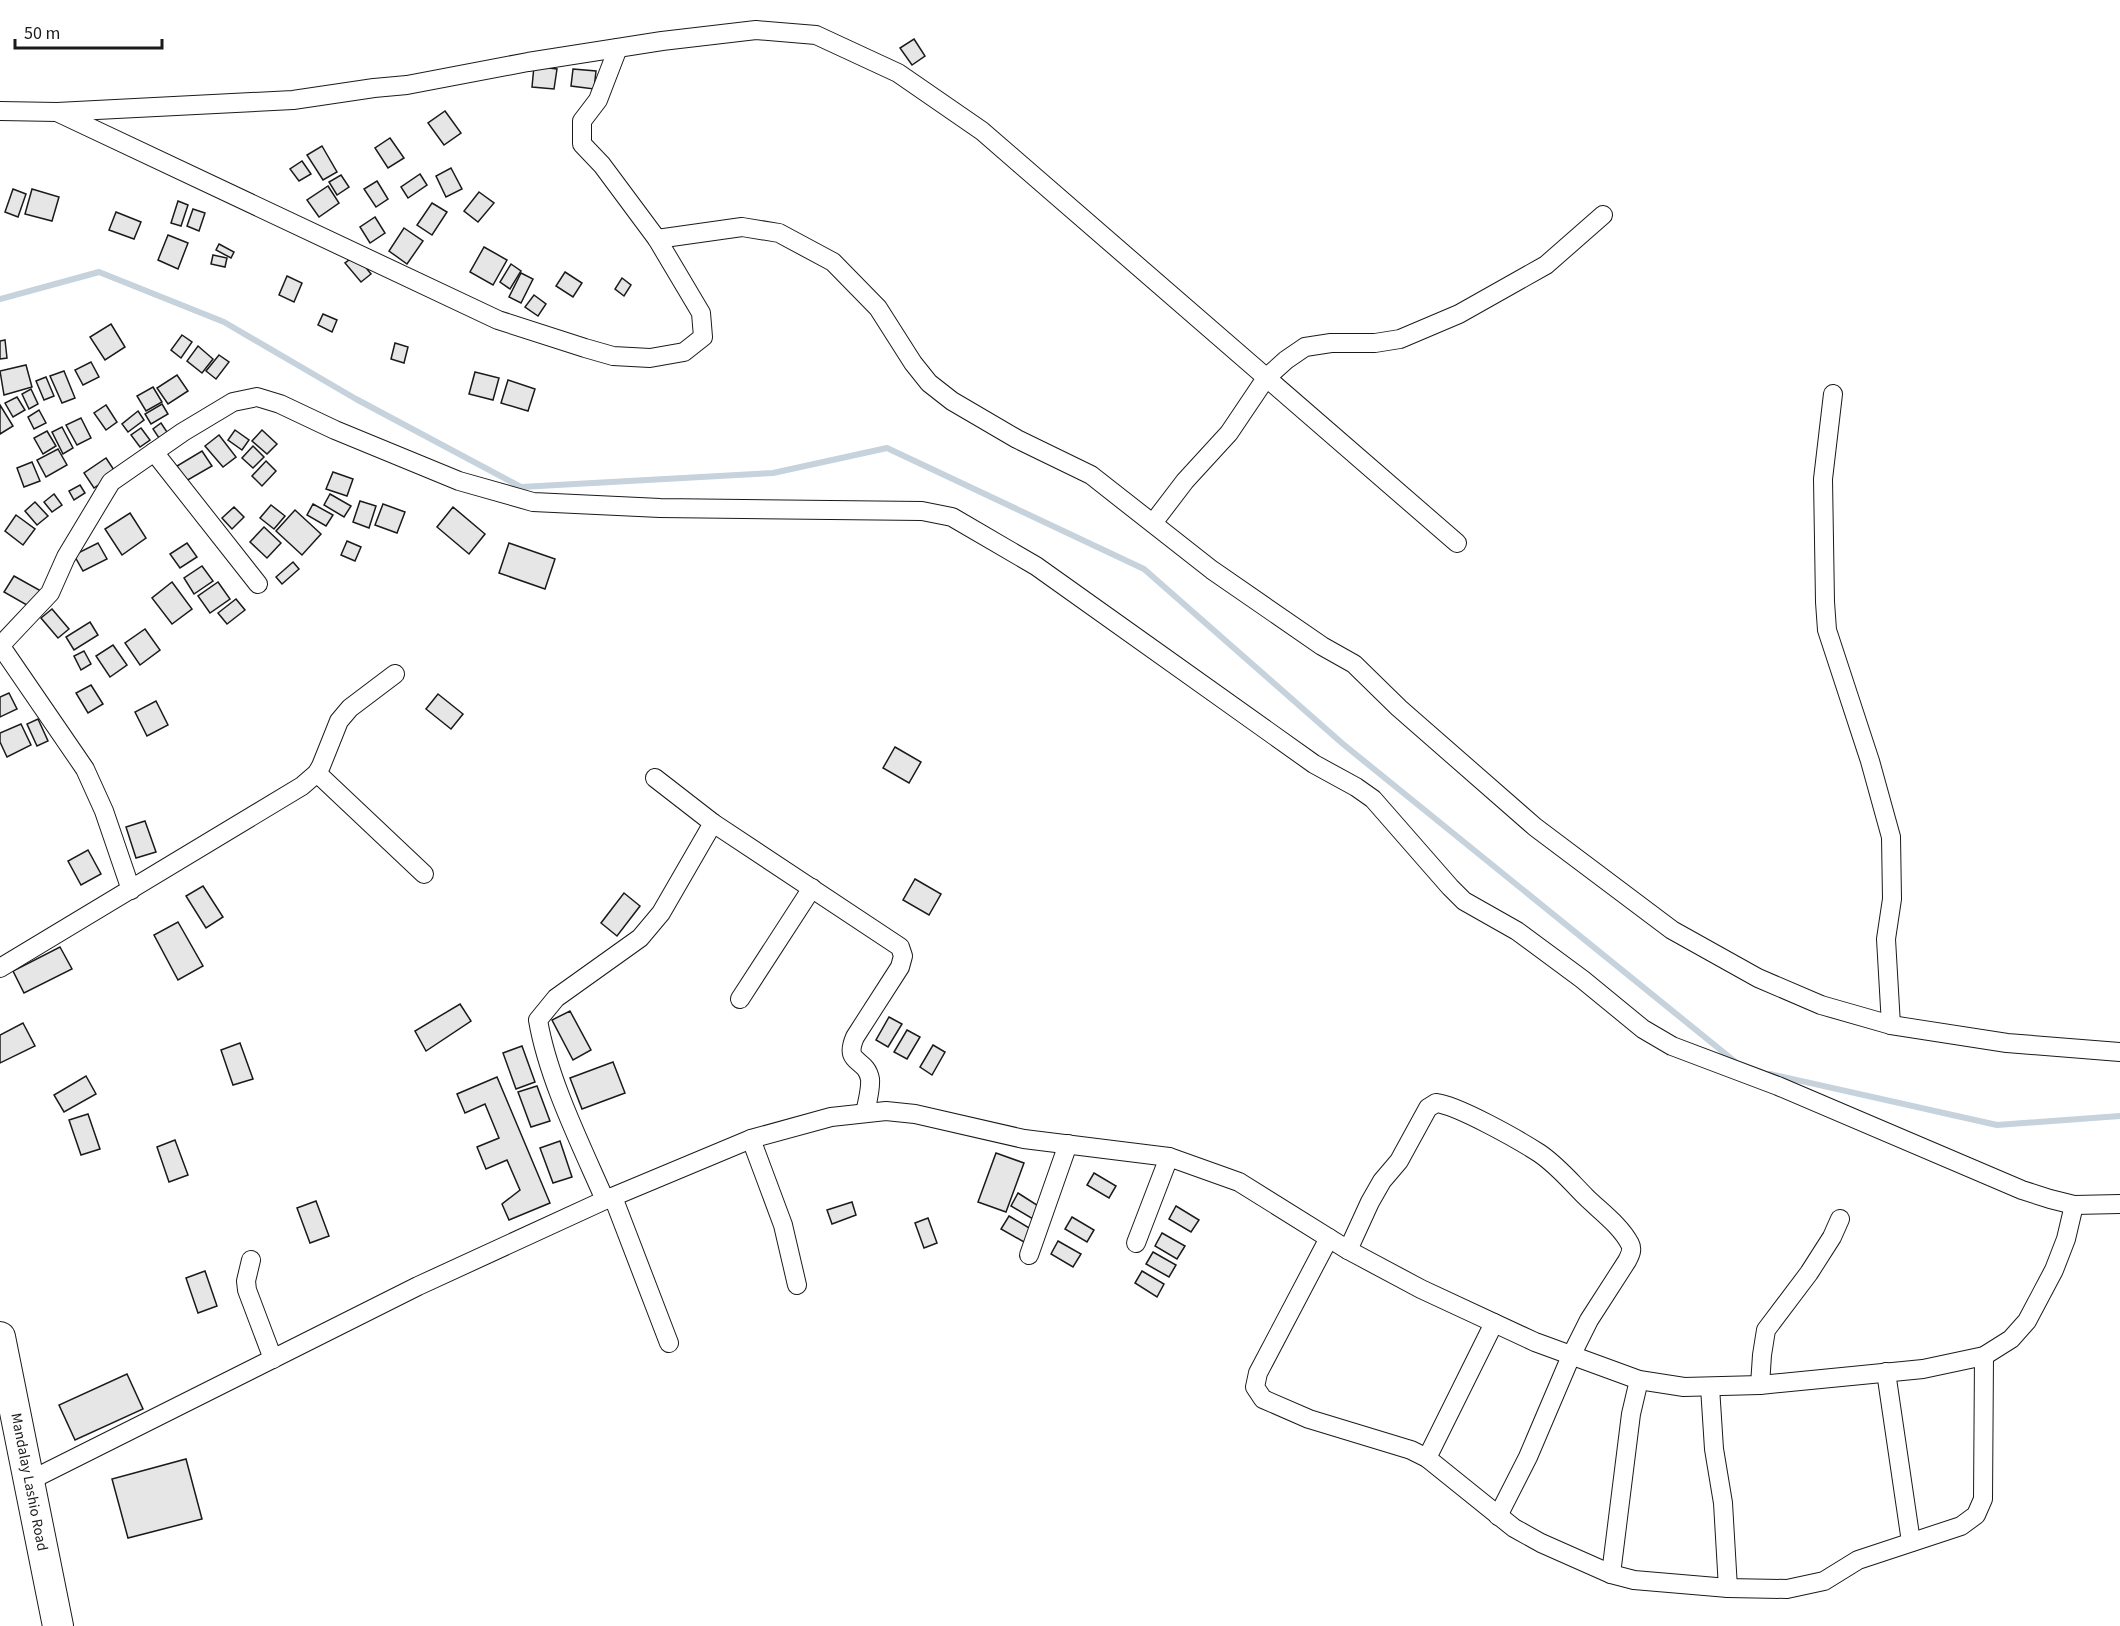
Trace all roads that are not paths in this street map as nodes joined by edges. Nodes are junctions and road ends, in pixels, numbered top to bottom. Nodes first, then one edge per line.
1 (618, 48) junction
2 (0, 111) edge
3 (57, 112) junction
4 (1603, 215) dead end
5 (657, 239) junction
6 (1266, 378) junction
7 (1833, 394) dead end
8 (154, 452) junction
9 (1153, 523) junction
10 (1457, 543) dead end
11 (258, 584) dead end
12 (0, 646) edge
13 (396, 674) dead end
14 (317, 773) junction
15 (655, 778) dead end
16 (713, 823) junction
17 (424, 874) dead end
18 (812, 888) junction
19 (131, 890) junction
20 (0, 968) edge
21 (740, 999) dead end
22 (1891, 1025) junction
23 (2120, 1052) edge
24 (865, 1113) junction
25 (751, 1139) junction
26 (1068, 1144) junction
27 (1169, 1157) junction
28 (609, 1199) junction
29 (2120, 1204) edge
30 (2074, 1205) junction
31 (1840, 1219) dead end
32 (1329, 1238) junction
33 (1136, 1243) dead end
34 (1348, 1250) junction
35 (1029, 1256) dead end
36 (251, 1260) dead end
37 (797, 1285) dead end
38 (1494, 1323) junction
39 (0, 1338) edge
40 (669, 1343) dead end
41 (1571, 1356) junction
42 (1984, 1356) junction
43 (273, 1359) junction
44 (1887, 1372) junction
45 (1639, 1380) junction
46 (1760, 1385) junction
47 (1710, 1386) junction
48 (1426, 1458) junction
49 (29, 1481) junction
50 (1498, 1516) junction
51 (1911, 1542) junction
52 (1611, 1574) junction
53 (1728, 1588) junction
54 (58, 1626) edge

1 - 3 street
1 - 5 street
1 - 6 street
2 - 3 street
3 - 5 street
4 - 6 street
5 - 9 street
6 - 9 street
6 - 10 street
7 - 22 street
8 - 11 street
8 - 12 street
8 - 30 street
9 - 22 street
12 - 19 street
13 - 14 street
14 - 17 street
14 - 19 street
15 - 16 street
16 - 18 street
16 - 28 street
18 - 21 street
18 - 24 street
19 - 20 street
22 - 23 street
24 - 25 street
24 - 26 street
25 - 28 street
25 - 37 street
26 - 27 street
26 - 35 street
27 - 32 street
27 - 33 street
28 - 40 street
28 - 43 street
29 - 30 street
30 - 42 street
31 - 46 street
32 - 34 street
32 - 48 street
34 - 38 street
34 - 41 street
36 - 43 street
38 - 41 street
38 - 48 street
39 - 49 highway, Mandalay Lashio Road
41 - 45 street
41 - 50 street
42 - 44 street
42 - 51 street
43 - 49 street
44 - 46 street
44 - 51 street
45 - 47 street
45 - 52 street
46 - 47 street
47 - 53 street
48 - 50 street
49 - 54 highway, Mandalay Lashio Road
50 - 52 street
51 - 53 street
52 - 53 street

